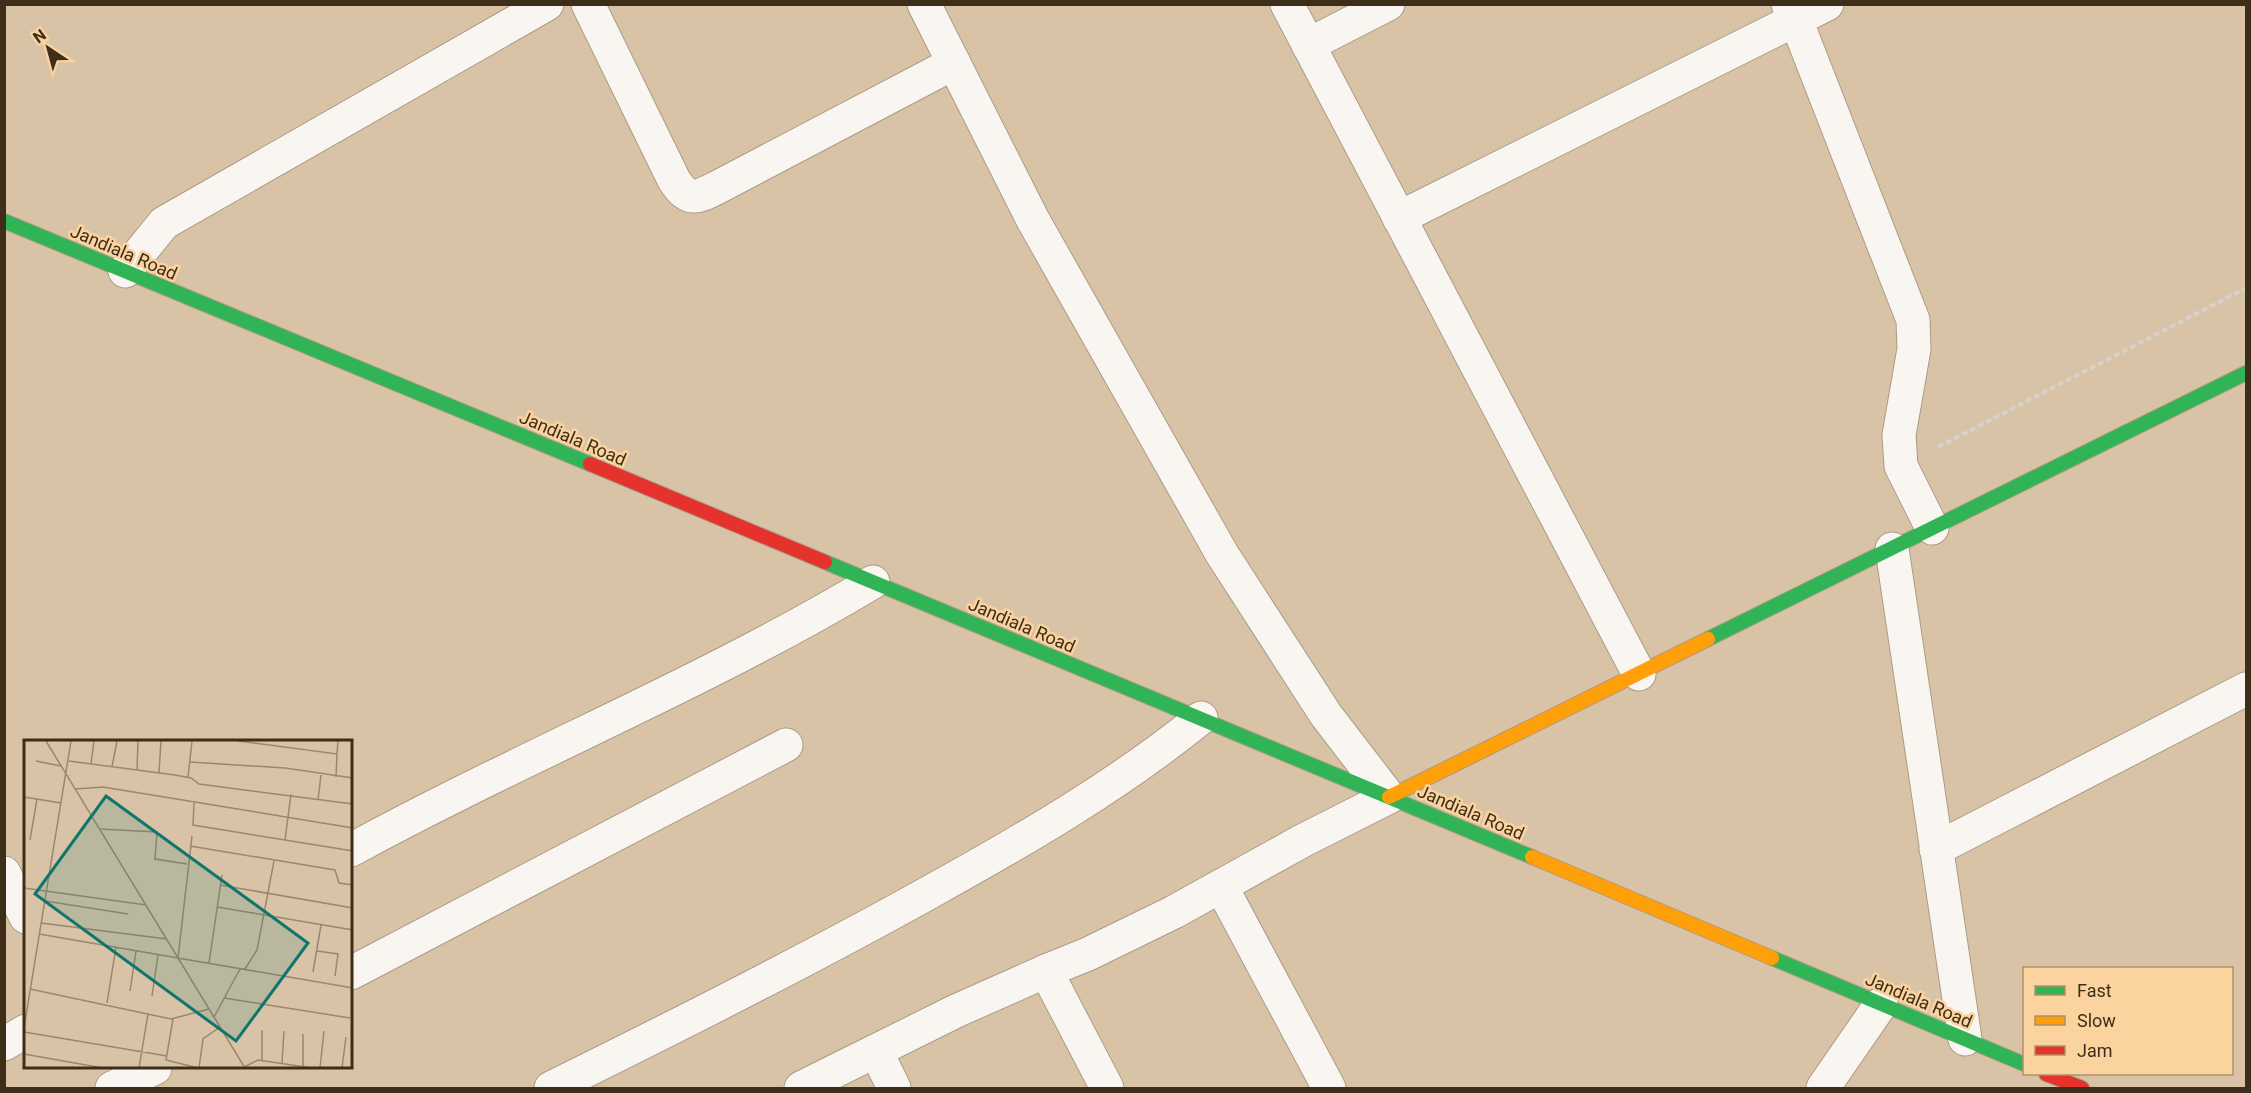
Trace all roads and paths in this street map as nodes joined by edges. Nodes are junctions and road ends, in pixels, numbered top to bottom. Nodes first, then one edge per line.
1 (547, 4) edge
2 (588, 4) edge
3 (924, 4) edge
4 (1287, 4) edge
5 (1388, 4) edge
6 (1827, 4) edge
7 (1792, 12) edge
8 (1308, 45) junction
9 (954, 63) junction
10 (1399, 218) junction
11 (4, 221) edge
12 (125, 271) junction
13 (2247, 288) edge
14 (2247, 373) edge
15 (1901, 466) junction
16 (1932, 528) junction
17 (1892, 549) junction
18 (873, 582) junction
19 (1639, 674) junction
20 (2247, 689) edge
21 (1201, 718) junction
22 (786, 745) dead end
23 (1389, 797) junction
24 (352, 849) edge
25 (1936, 849) junction
26 (4, 873) edge
27 (1221, 886) junction
28 (24, 913) edge
29 (1046, 971) junction
30 (352, 972) edge
31 (1881, 1005) junction
32 (24, 1031) edge
33 (1965, 1039) junction
34 (4, 1044) edge
35 (876, 1051) junction
36 (2023, 1063) edge
37 (100, 1069) edge
38 (153, 1069) edge
39 (111, 1089) edge
40 (551, 1089) edge
41 (801, 1089) edge
42 (894, 1089) edge
43 (1107, 1089) edge
44 (1329, 1089) edge
45 (1823, 1089) edge

1 - 12 street
2 - 9 street
3 - 9 street
4 - 8 street
5 - 8 street
6 - 7 street
7 - 10 street
7 - 15 street
8 - 10 street
9 - 23 street
10 - 19 street
11 - 12 main road, Jandiala Road
12 - 18 main road, Jandiala Road
13 - 15 path
14 - 16 main road
15 - 16 street
16 - 17 main road
17 - 19 main road
17 - 25 street
18 - 21 main road, Jandiala Road
18 - 24 street
19 - 23 main road
20 - 25 street
21 - 23 main road, Jandiala Road
21 - 40 street
22 - 30 street
23 - 27 street
23 - 31 main road, Jandiala Road
25 - 33 street
26 - 28 street
27 - 29 street
27 - 44 street
29 - 35 street
29 - 43 street
31 - 33 main road, Jandiala Road
31 - 45 street
32 - 34 street
33 - 36 main road, Jandiala Road
35 - 41 street
35 - 42 street
37 - 39 street
38 - 39 street

